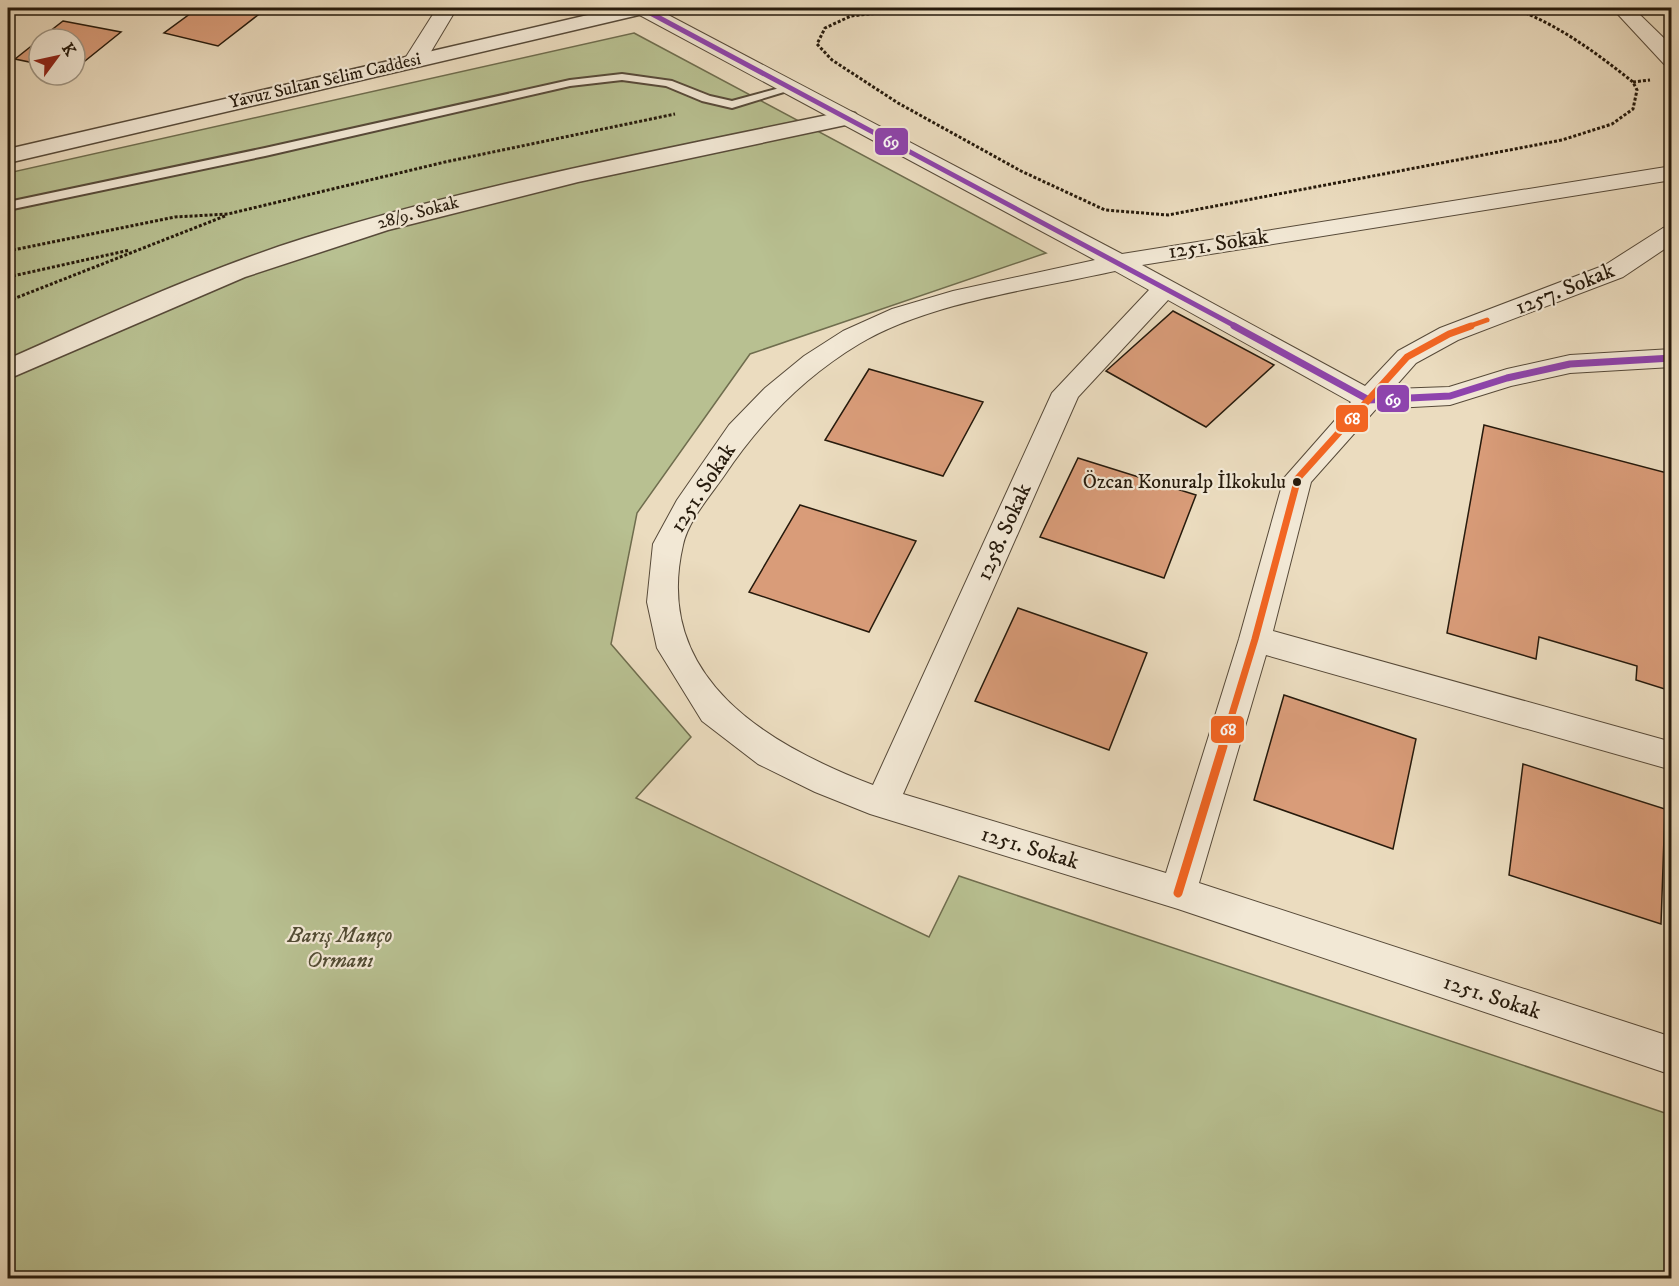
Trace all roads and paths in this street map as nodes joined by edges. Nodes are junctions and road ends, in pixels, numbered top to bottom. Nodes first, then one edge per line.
1 (16, 8) edge
2 (447, 8) edge
3 (642, 8) edge
4 (924, 8) edge
5 (1513, 8) edge
6 (1622, 8) edge
7 (8, 9) edge
8 (1671, 58) edge
9 (415, 60) junction
10 (791, 88) junction
11 (732, 105) junction
12 (848, 118) junction
13 (8, 156) edge
14 (1671, 173) edge
15 (8, 206) edge
16 (228, 214) junction
17 (1671, 233) edge
18 (139, 248) junction
19 (8, 251) edge
20 (1118, 262) junction
21 (8, 277) edge
22 (1165, 288) junction
23 (8, 301) edge
24 (1671, 358) edge
25 (8, 370) edge
26 (1369, 400) junction
27 (1255, 639) junction
28 (1671, 756) edge
29 (882, 803) junction
30 (1178, 894) junction
31 (1671, 1056) edge

1 - 7 street
2 - 9 street
3 - 9 street, Yavuz Sultan Selim Caddesi
3 - 10 street
4 - 5 path
6 - 8 street
9 - 13 street, Yavuz Sultan Selim Caddesi
10 - 11 lane
10 - 12 street
11 - 15 lane
11 - 16 path
12 - 20 street
12 - 25 street, 28/9. Sokak
14 - 20 street, 1251. Sokak
16 - 18 path
16 - 19 path
17 - 26 street, 1257. Sokak
18 - 21 path
18 - 23 path
20 - 22 street
20 - 29 street, 1251. Sokak
22 - 26 street
22 - 29 street, 1258. Sokak
24 - 26 street
26 - 27 street, 1257. Sokak
27 - 28 street
27 - 30 street, 1257. Sokak
29 - 30 street, 1251. Sokak
30 - 31 street, 1251. Sokak

